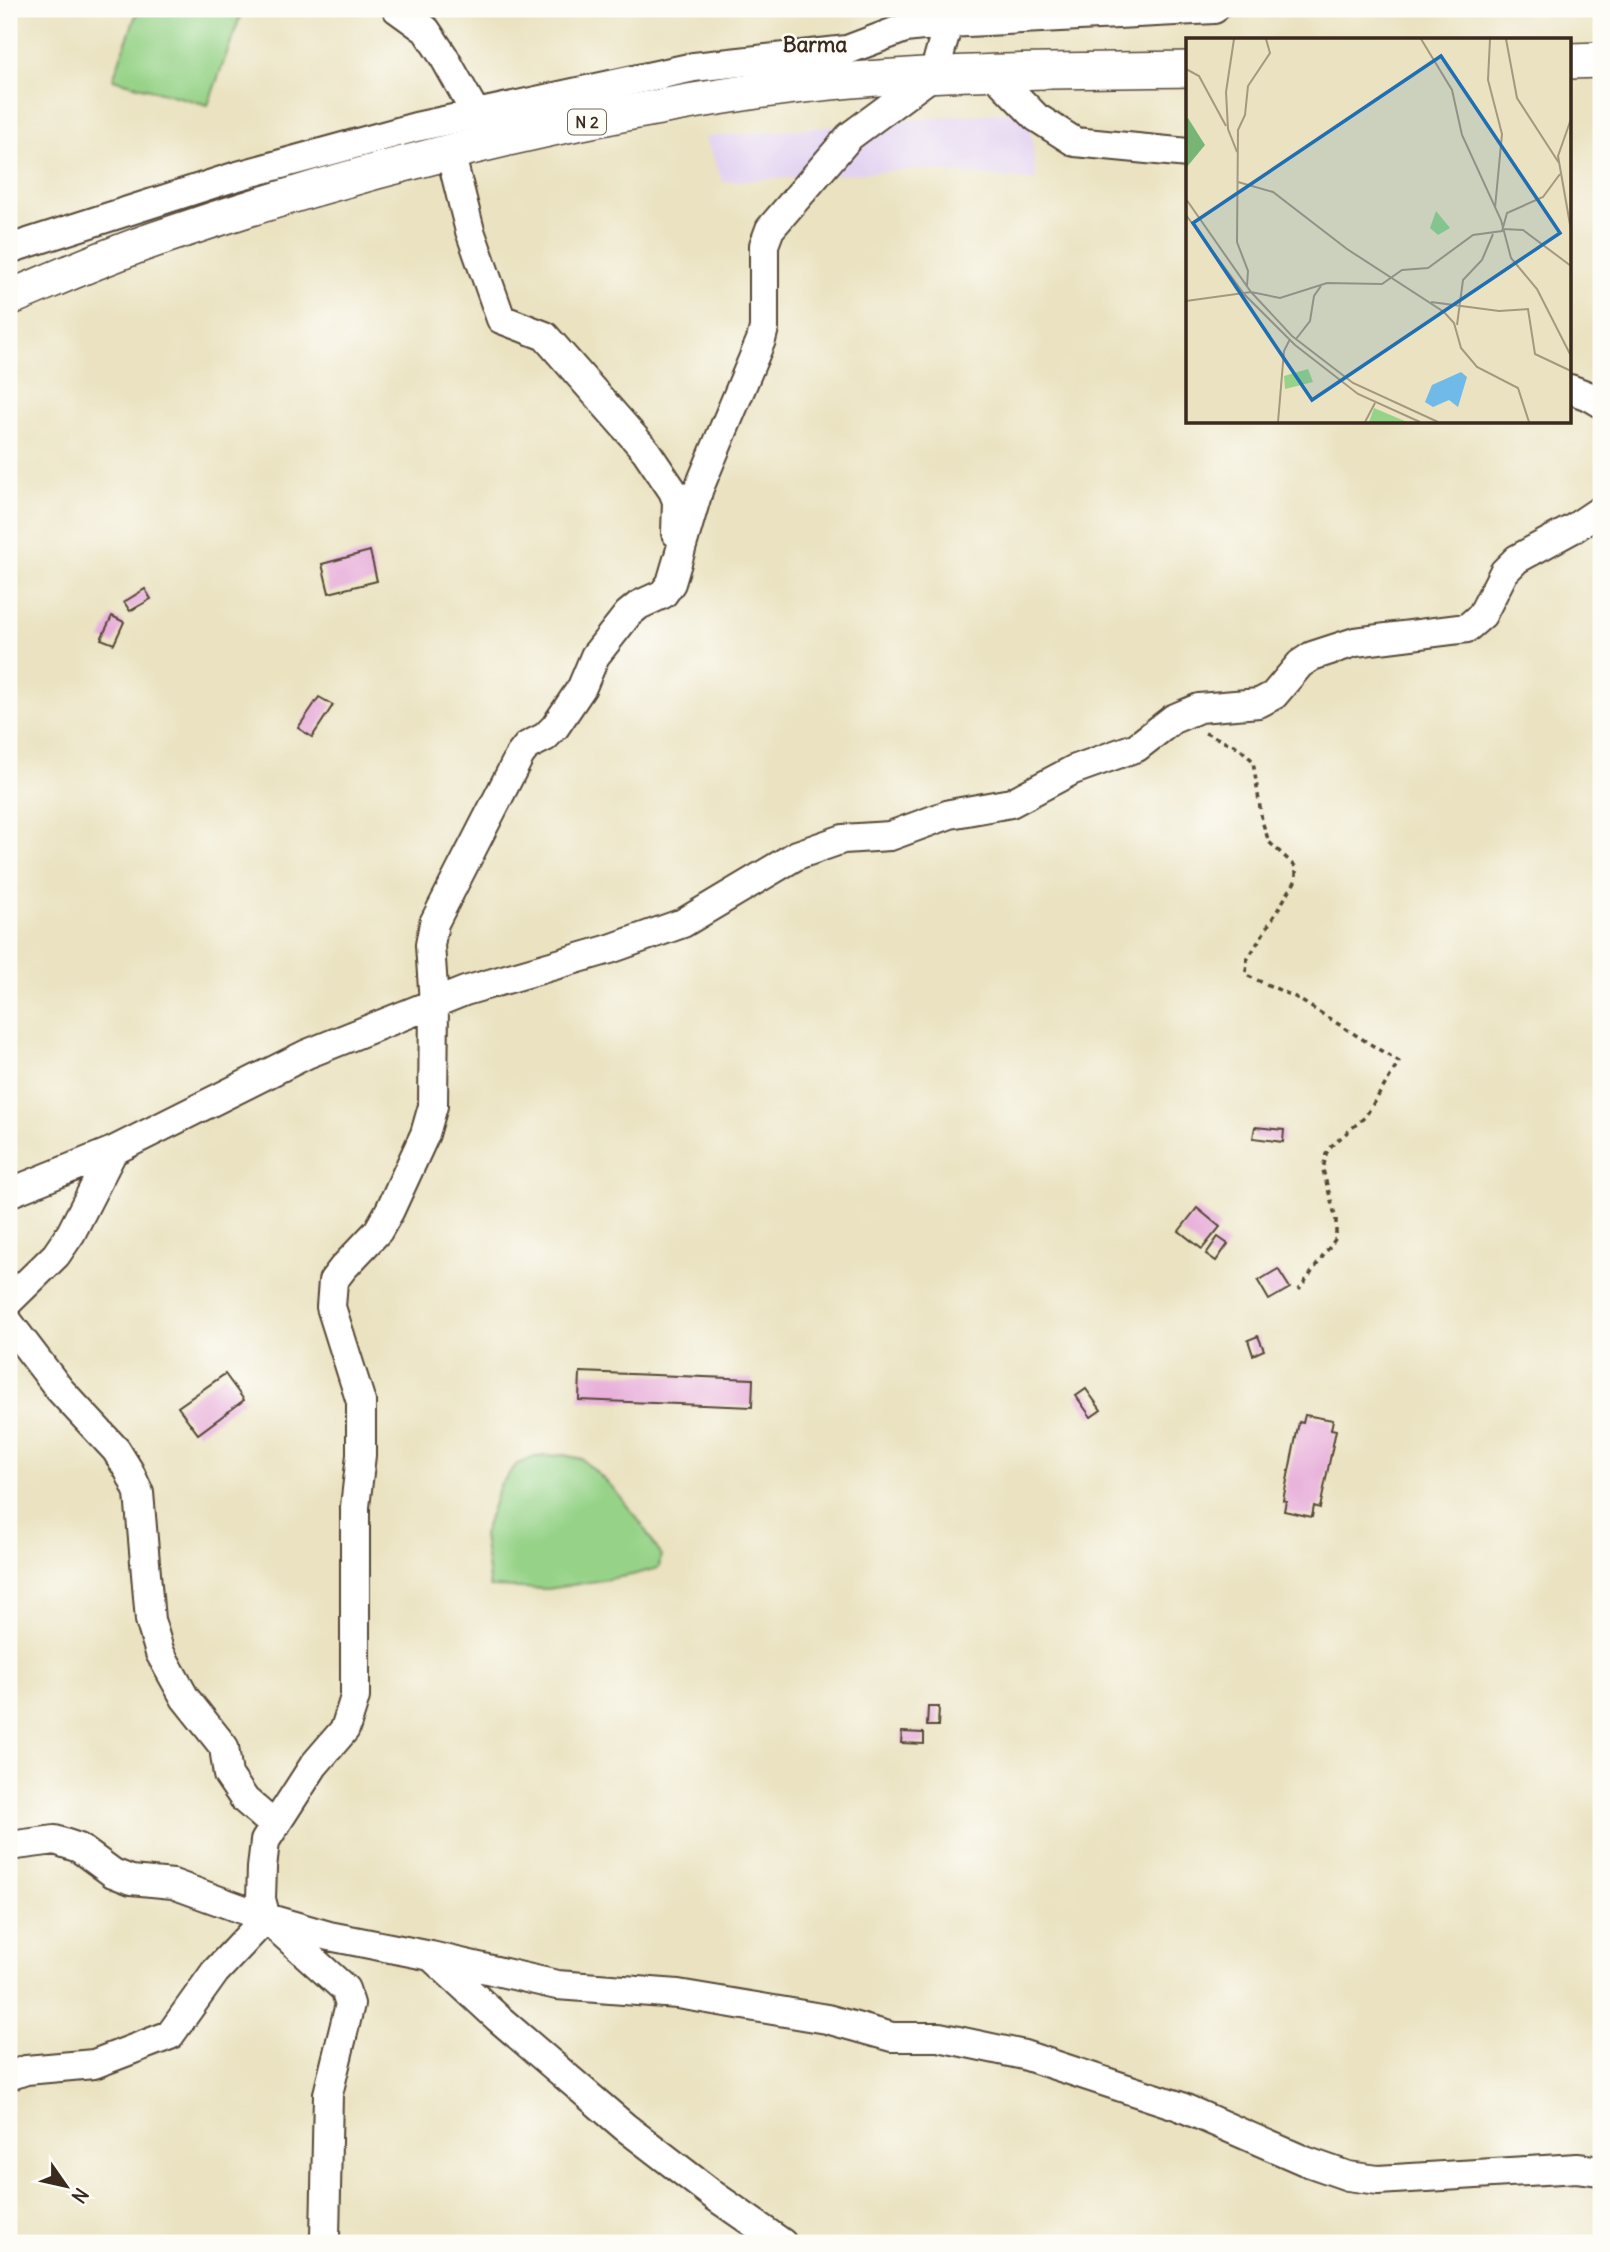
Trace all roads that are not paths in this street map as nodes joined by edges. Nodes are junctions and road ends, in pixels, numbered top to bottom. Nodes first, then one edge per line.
1 (397, 9) edge
2 (1214, 9) edge
3 (950, 16) edge
4 (1601, 60) edge
5 (1572, 61) edge
6 (1186, 69) edge
7 (992, 72) junction
8 (934, 74) junction
9 (476, 114) junction
10 (450, 152) junction
11 (1186, 153) edge
12 (9, 248) edge
13 (9, 298) edge
14 (1572, 390) edge
15 (1601, 403) edge
16 (1601, 510) edge
17 (679, 557) junction
18 (434, 1003) junction
19 (113, 1151) junction
20 (9, 1193) edge
21 (9, 1301) edge
22 (9, 1323) edge
23 (275, 1826) junction
24 (9, 1846) edge
25 (266, 1918) junction
26 (431, 1956) junction
27 (9, 2076) edge
28 (1601, 2171) edge
29 (322, 2243) edge
30 (782, 2243) edge

1 - 9 street
2 - 3 street
3 - 8 street
3 - 9 street
4 - 5 main road
6 - 7 main road, N 2
7 - 8 main road, N 2
7 - 11 street
8 - 10 main road, N 2
8 - 17 street
9 - 12 street
10 - 13 main road, N 2
10 - 17 street
14 - 15 street
16 - 18 street
17 - 18 street
18 - 19 street
18 - 23 street
19 - 20 street
19 - 21 street
22 - 23 street
23 - 25 street
24 - 25 street
25 - 26 street
25 - 27 street
25 - 29 street
26 - 28 street
26 - 30 street

